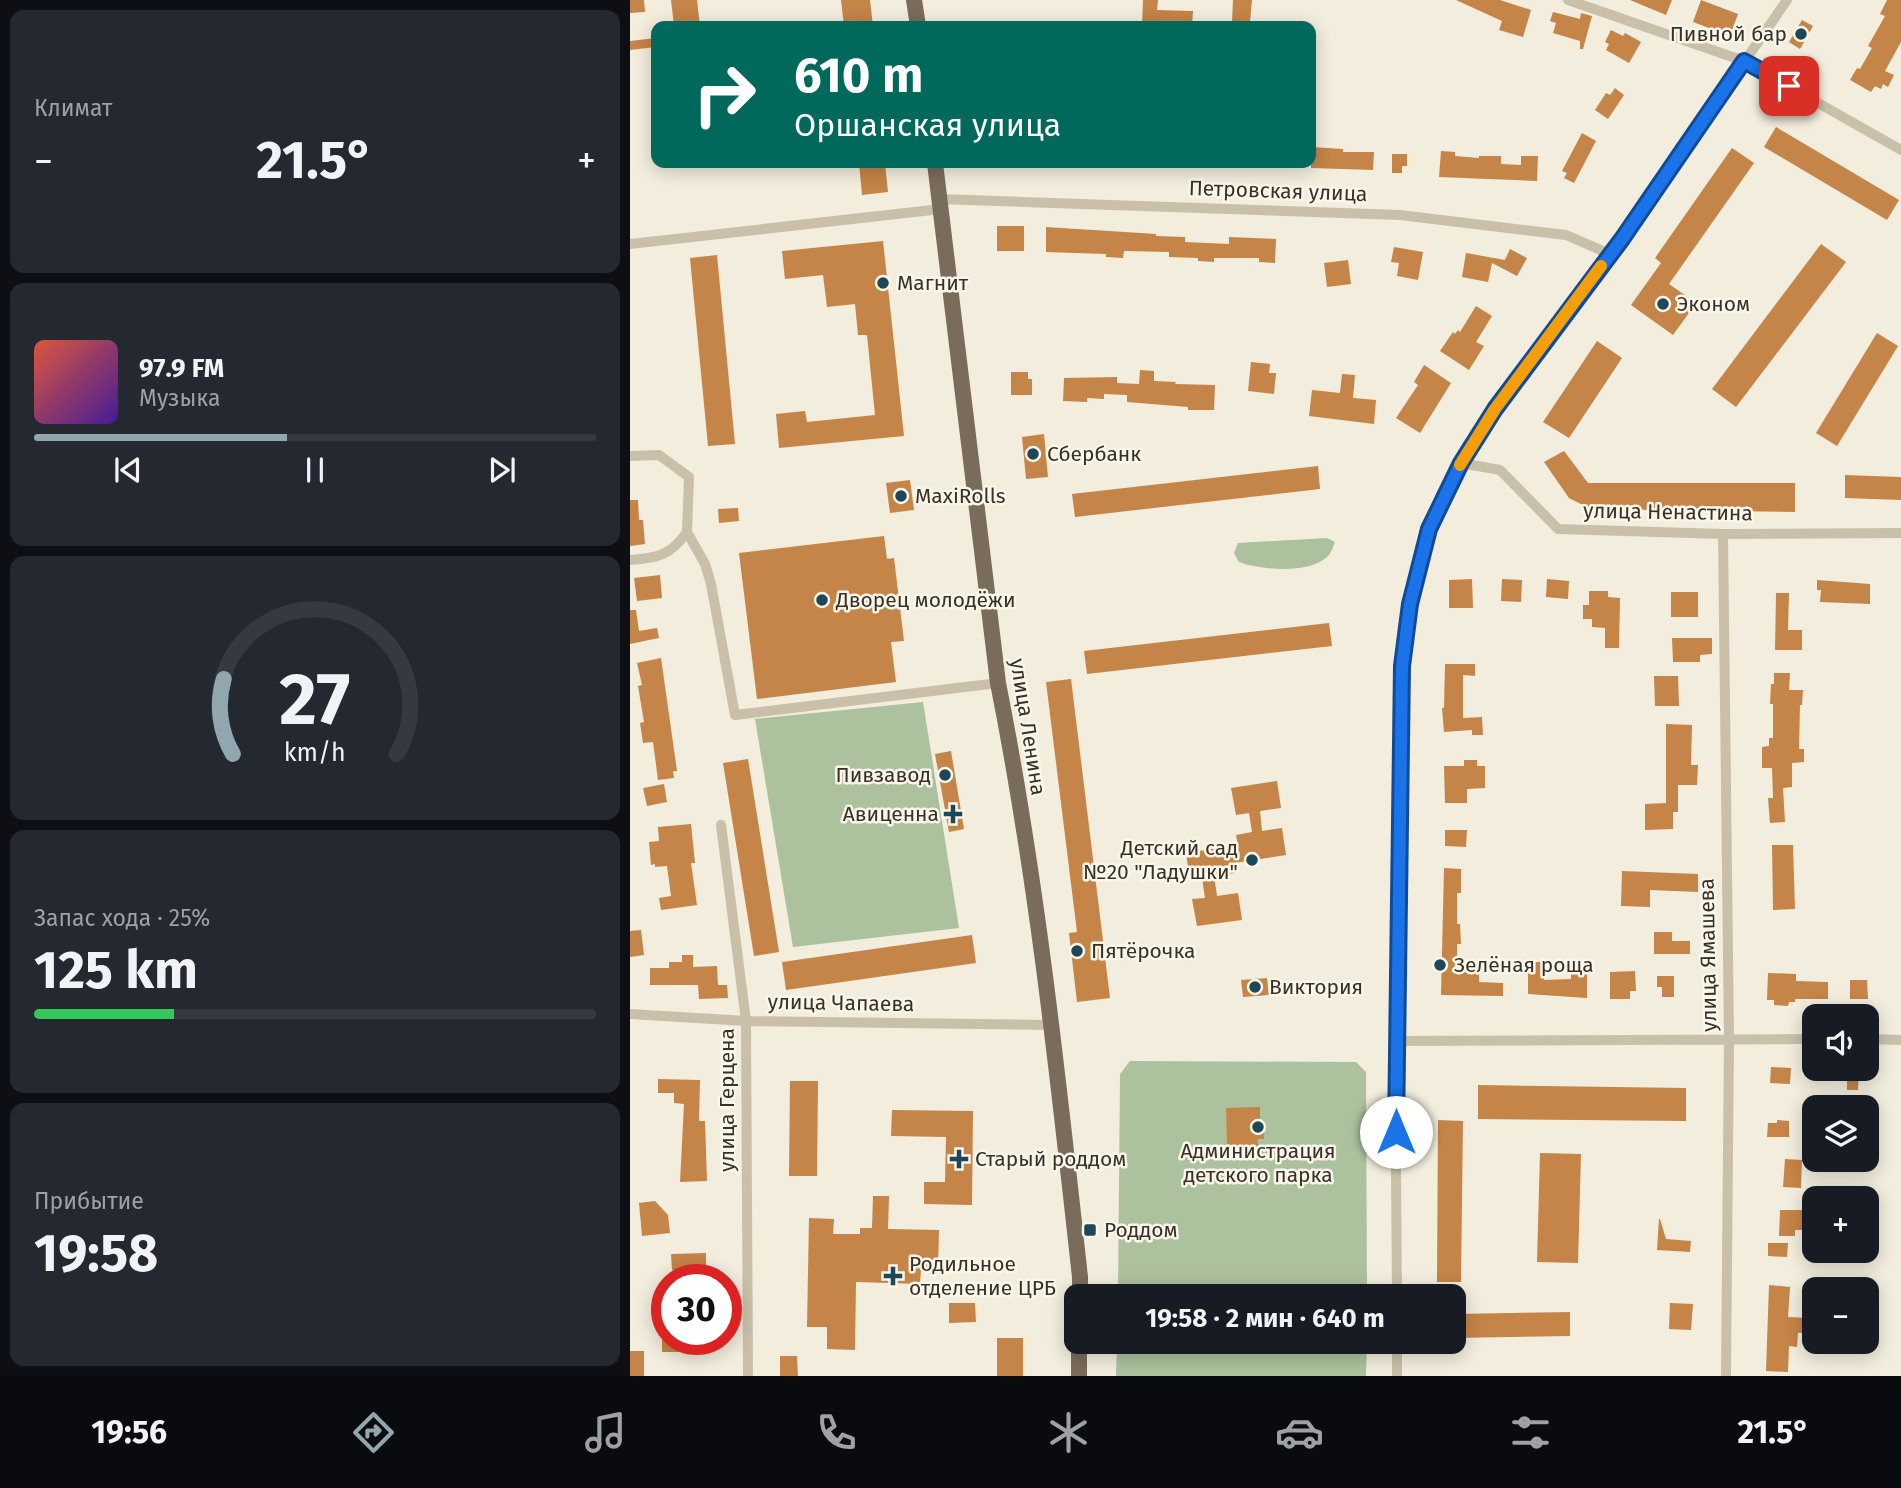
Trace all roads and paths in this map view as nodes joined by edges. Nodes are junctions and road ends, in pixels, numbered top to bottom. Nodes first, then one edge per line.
1 (914, 0) edge
2 (1568, 0) edge
3 (1787, 0) edge
4 (917, 21) edge
5 (1744, 61) junction
6 (1901, 150) edge
7 (936, 168) edge
8 (941, 204) junction
9 (630, 244) edge
10 (1610, 254) junction
11 (630, 456) edge
12 (1461, 463) junction
13 (687, 531) junction
14 (1901, 533) edge
15 (1723, 534) junction
16 (630, 560) edge
17 (998, 683) junction
18 (721, 825) dead end
19 (630, 1014) edge
20 (746, 1021) junction
21 (1052, 1025) junction
22 (1729, 1039) junction
23 (1802, 1039) edge
24 (1879, 1040) edge
25 (1901, 1040) edge
26 (1395, 1041) junction
27 (1080, 1284) edge
28 (1397, 1284) edge
29 (1079, 1354) edge
30 (1398, 1354) edge
31 (748, 1376) edge
32 (1079, 1376) edge
33 (1397, 1376) edge
34 (1726, 1376) edge

1 - 4 main road
2 - 5 street
3 - 5 street
5 - 6 street
5 - 10 street
7 - 8 main road, улица Ленина
8 - 9 street, Петровская улица
8 - 10 street, Петровская улица
8 - 17 main road, улица Ленина
10 - 12 street
11 - 13 street
12 - 15 street, улица Ненастина
12 - 26 street
13 - 16 street
13 - 17 street
14 - 15 street, улица Ненастина
15 - 22 street, улица Ямашева
17 - 21 main road, улица Ленина
18 - 20 street, улица Герцена
19 - 20 street, улица Чапаева
20 - 21 street, улица Чапаева
20 - 31 street, улица Герцена
21 - 27 main road, улица Ленина
22 - 23 street
22 - 26 street
22 - 34 street, улица Ямашева
24 - 25 street
26 - 28 street
29 - 32 main road
30 - 33 street

